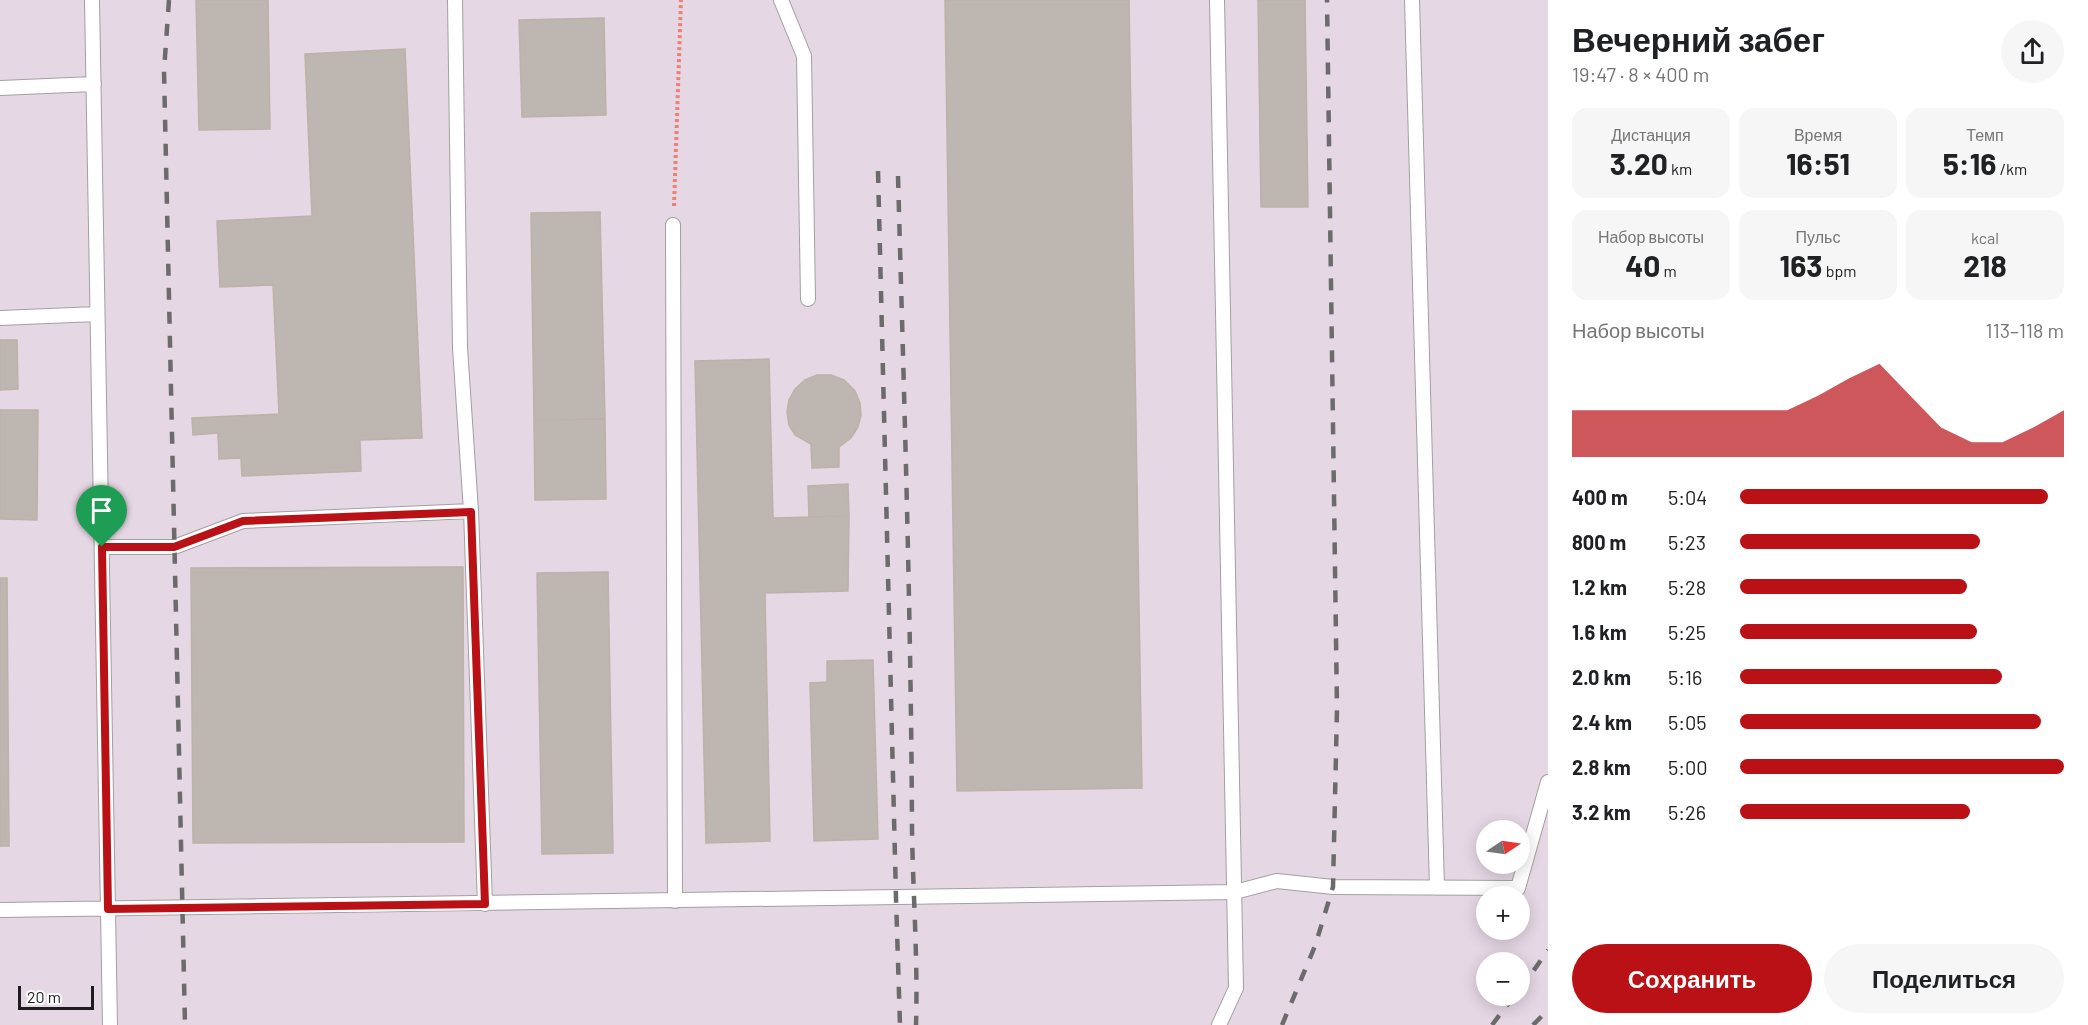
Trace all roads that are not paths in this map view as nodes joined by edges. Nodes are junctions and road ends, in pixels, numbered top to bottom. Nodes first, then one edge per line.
1 (92, 0) edge
2 (455, 0) edge
3 (781, 0) edge
4 (1217, 0) edge
5 (1412, 0) edge
6 (93, 84) junction
7 (0, 87) edge
8 (673, 225) road end
9 (808, 299) dead end
10 (98, 315) junction
11 (0, 318) edge
12 (471, 512) junction
13 (102, 547) junction
14 (1548, 782) edge
15 (1437, 888) junction
16 (1235, 892) junction
17 (675, 901) junction
18 (485, 904) junction
19 (108, 909) junction
20 (0, 910) edge
21 (110, 1025) edge
22 (1219, 1025) edge

1 - 6 lane
2 - 12 lane
3 - 9 lane
4 - 16 lane
5 - 15 lane
6 - 7 lane
6 - 10 lane
8 - 17 lane
10 - 11 lane
10 - 13 lane
12 - 13 lane
12 - 18 lane
13 - 19 lane
14 - 15 lane
15 - 16 lane
16 - 17 lane
16 - 22 lane
17 - 18 lane
18 - 19 lane
19 - 20 lane
19 - 21 lane

